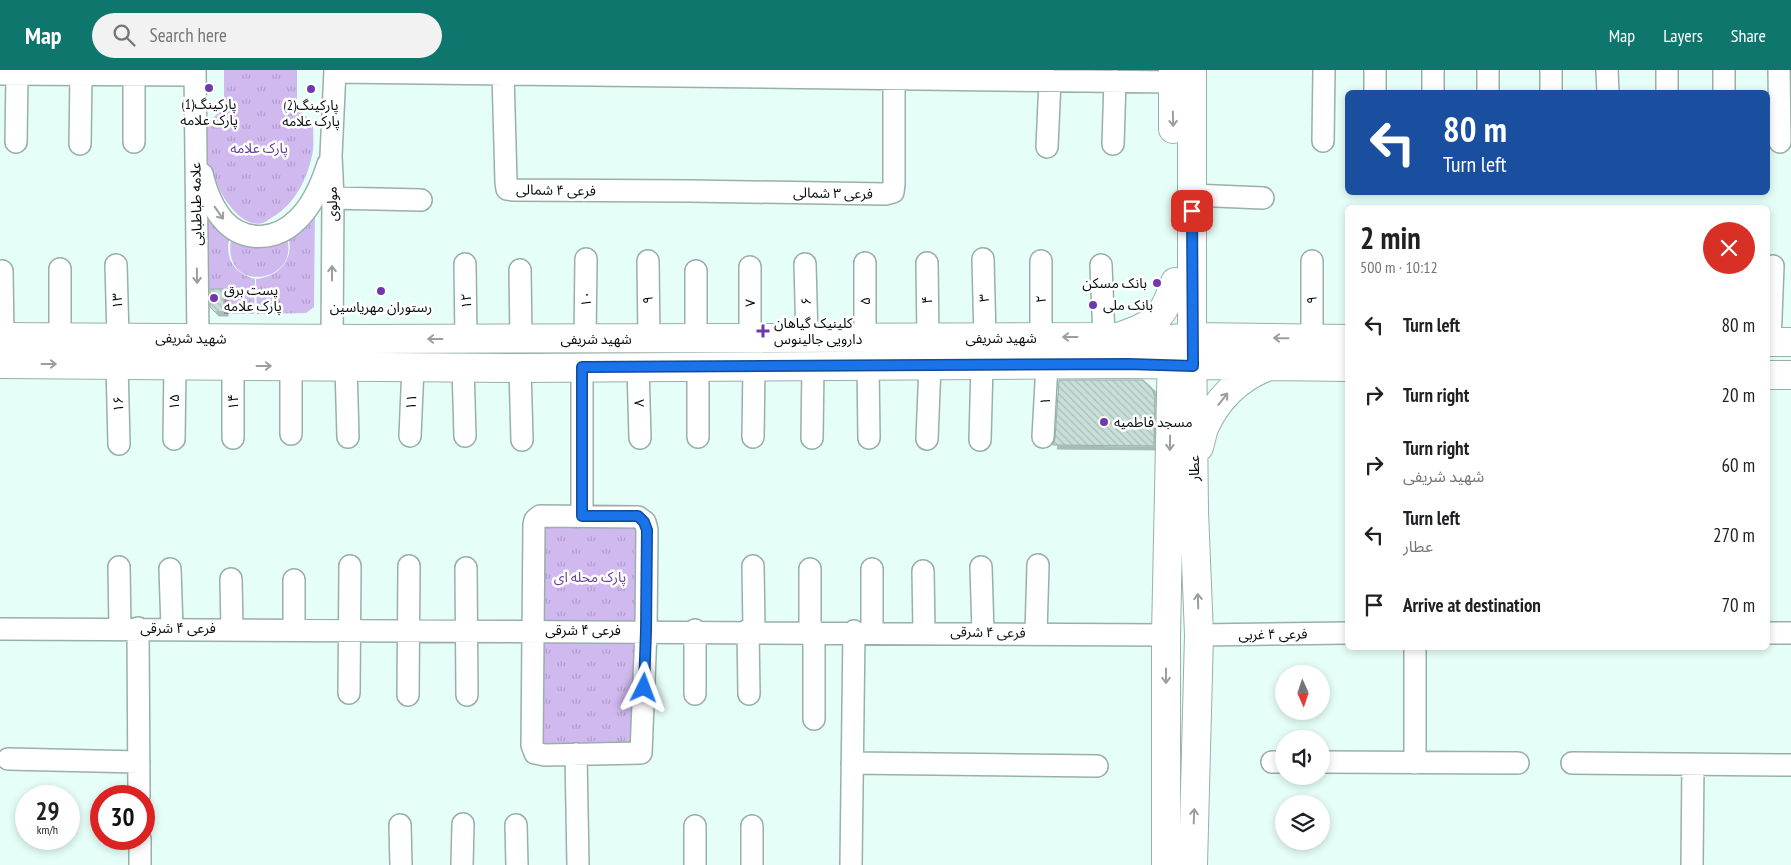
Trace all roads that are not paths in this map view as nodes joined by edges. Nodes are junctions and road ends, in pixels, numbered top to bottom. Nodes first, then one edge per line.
1 (1324, 70) edge
2 (1375, 70) edge
3 (1433, 70) edge
4 (1488, 70) edge
5 (1551, 70) edge
6 (1607, 70) edge
7 (1667, 70) edge
8 (1724, 70) edge
9 (1779, 70) edge
10 (335, 71) edge
11 (392, 71) edge
12 (195, 73) edge
13 (8, 74) edge
14 (503, 74) junction
15 (1179, 74) edge
16 (134, 75) junction
17 (81, 76) junction
18 (894, 78) junction
19 (1050, 80) junction
20 (1115, 81) junction
21 (1375, 90) edge
22 (1433, 90) edge
23 (1488, 90) edge
24 (1551, 90) edge
25 (1608, 90) edge
26 (1667, 90) edge
27 (1724, 90) edge
28 (1323, 141) dead end
29 (16, 142) dead end
30 (134, 142) dead end
31 (1780, 142) dead end
32 (80, 144) dead end
33 (1113, 144) dead end
34 (1048, 147) dead end
35 (196, 152) junction
36 (331, 155) junction
37 (690, 191) joint
38 (1192, 195) junction
39 (333, 198) junction
40 (1263, 198) dead end
41 (421, 200) dead end
42 (586, 259) dead end
43 (983, 259) dead end
44 (648, 260) dead end
45 (1041, 261) dead end
46 (1312, 261) dead end
47 (927, 262) dead end
48 (865, 263) dead end
49 (465, 264) dead end
50 (805, 264) dead end
51 (116, 265) dead end
52 (1102, 265) dead end
53 (1772, 266) dead end
54 (750, 267) dead end
55 (60, 269) dead end
56 (520, 270) dead end
57 (2, 271) dead end
58 (696, 271) dead end
59 (1184, 281) junction
60 (1, 337) edge
61 (60, 337) junction
62 (118, 337) junction
63 (1110, 337) junction
64 (198, 338) junction
65 (696, 338) junction
66 (750, 338) junction
67 (807, 338) junction
68 (865, 338) junction
69 (928, 338) junction
70 (985, 338) junction
71 (1041, 338) junction
72 (1238, 338) junction
73 (332, 339) junction
74 (466, 339) junction
75 (533, 339) junction
76 (585, 339) junction
77 (649, 339) junction
78 (1329, 339) edge
79 (1776, 342) edge
80 (1182, 352) junction
81 (0, 364) edge
82 (1046, 364) junction
83 (1128, 364) junction
84 (117, 365) junction
85 (175, 365) junction
86 (930, 365) junction
87 (982, 365) junction
88 (233, 366) junction
89 (291, 366) junction
90 (698, 366) junction
91 (754, 366) junction
92 (813, 366) junction
93 (868, 366) junction
94 (1271, 366) junction
95 (1338, 366) edge
96 (346, 367) junction
97 (414, 367) junction
98 (463, 367) junction
99 (582, 367) junction
100 (638, 367) junction
101 (532, 368) junction
102 (1770, 375) edge
103 (1791, 375) edge
104 (1171, 394) junction
105 (291, 434) dead end
106 (410, 436) dead end
107 (465, 436) dead end
108 (348, 437) dead end
109 (698, 437) dead end
110 (1043, 437) dead end
111 (233, 438) dead end
112 (640, 438) dead end
113 (753, 438) dead end
114 (812, 438) dead end
115 (869, 438) dead end
116 (174, 439) dead end
117 (927, 439) dead end
118 (522, 440) dead end
119 (980, 440) dead end
120 (119, 444) dead end
121 (1194, 511) junction
122 (582, 516) junction
123 (350, 566) dead end
124 (409, 566) dead end
125 (753, 566) dead end
126 (1038, 566) dead end
127 (119, 567) dead end
128 (981, 567) dead end
129 (466, 568) dead end
130 (170, 569) dead end
131 (810, 569) dead end
132 (872, 569) dead end
133 (923, 571) dead end
134 (232, 579) dead end
135 (294, 580) dead end
136 (172, 628) junction
137 (232, 628) junction
138 (294, 628) junction
139 (350, 628) junction
140 (0, 629) edge
141 (129, 629) junction
142 (409, 629) junction
143 (467, 630) junction
144 (534, 630) junction
145 (695, 630) junction
146 (751, 630) junction
147 (812, 630) junction
148 (646, 631) junction
149 (863, 631) junction
150 (924, 632) junction
151 (983, 632) junction
152 (1036, 633) junction
153 (1345, 633) edge
154 (1770, 633) edge
155 (1791, 633) edge
156 (1166, 635) junction
157 (1199, 635) junction
158 (1415, 650) edge
159 (350, 693) dead end
160 (695, 694) dead end
161 (749, 694) dead end
162 (408, 695) dead end
163 (467, 695) dead end
164 (814, 719) dead end
165 (576, 754) junction
166 (8, 759) dead end
167 (139, 762) junction
168 (852, 762) junction
169 (1166, 762) junction
170 (1330, 762) edge
171 (1415, 762) junction
172 (1196, 763) junction
173 (1518, 763) dead end
174 (1572, 763) dead end
175 (1693, 764) junction
176 (1791, 765) edge
177 (1097, 766) dead end
178 (139, 785) edge
179 (462, 824) dead end
180 (400, 825) dead end
181 (516, 826) dead end
182 (695, 826) dead end
183 (752, 826) dead end
184 (140, 850) edge
185 (140, 865) edge
186 (401, 865) edge
187 (462, 865) edge
188 (518, 865) edge
189 (578, 865) edge
190 (695, 865) edge
191 (752, 865) edge
192 (851, 865) edge
193 (1166, 865) edge
194 (1193, 865) edge
195 (1692, 865) edge

1 - 28 street
2 - 21 street
3 - 22 street
4 - 23 street
5 - 24 street
6 - 25 street
7 - 26 street
8 - 27 street
9 - 31 street
10 - 11 street
10 - 36 street, مولوی
11 - 14 street
12 - 16 street
12 - 35 street, علامه طباطبایی
13 - 17 street
13 - 29 street
14 - 18 street
14 - 37 street, فرعی ۴ شمالی
15 - 20 street
15 - 38 main road, عطار
15 -> 59 main road, عطار
16 - 17 street
16 - 30 street
17 - 32 street
18 - 19 street
18 - 37 street, فرعی ۳ شمالی
19 - 20 street
19 - 34 street
20 - 33 street
35 -> 36 street
35 -> 64 street, علامه طباطبایی
36 - 39 street, مولوی
38 - 40 street
38 - 59 main road, عطار
39 - 41 street
73 -> 39 street, مولوی
42 - 76 street, ۱۰
43 - 70 street, ۳
44 - 77 street, ۹
45 - 71 street, ۲
46 - 78 street, ۹
47 - 69 street, ۴
48 - 68 street, ۵
49 - 74 street, ۱۲
50 - 67 street, ۶
51 - 62 street, ۱۳
52 - 63 street
53 - 79 street
54 - 66 street, ۷
55 - 61 street
56 - 75 street
57 - 60 street
58 - 65 street
59 - 63 main road
59 - 72 main road
59 - 80 main road, عطار
60 - 61 main road, شهید شریفی
61 - 62 main road, شهید شریفی
62 - 64 main road, شهید شریفی
63 -> 71 main road, شهید شریفی
63 - 80 main road, شهید شریفی
64 - 73 main road, شهید شریفی
65 - 66 main road, شهید شریفی
65 - 77 main road, شهید شریفی
66 - 67 main road, شهید شریفی
67 - 68 main road, شهید شریفی
68 - 69 main road, شهید شریفی
69 - 70 main road, شهید شریفی
70 - 71 main road, شهید شریفی
78 -> 72 main road
72 - 80 main road
74 -> 73 main road, شهید شریفی
74 - 75 main road, شهید شریفی
75 - 76 main road, شهید شریفی
75 - 101 main road
76 - 77 main road, شهید شریفی
78 - 95 main road
80 - 83 main road, شهید شریفی
80 - 94 main road
80 - 104 main road, عطار
80 - 121 main road, عطار
81 -> 84 main road, شهید شریفی
82 - 83 main road, شهید شریفی
82 - 87 main road, شهید شریفی
82 - 110 street, ۱
83 - 104 main road
84 - 85 main road, شهید شریفی
84 - 120 street, ۱۶
85 - 88 main road, شهید شریفی
85 - 116 street, ۱۵
86 - 87 main road, شهید شریفی
86 - 93 main road, شهید شریفی
86 - 117 street
87 - 119 street
88 -> 89 main road, شهید شریفی
88 - 111 street, ۱۴
89 - 96 main road, شهید شریفی
89 - 105 street
90 - 91 main road, شهید شریفی
90 - 100 main road, شهید شریفی
90 - 109 street
91 - 92 main road, شهید شریفی
91 - 113 street
92 - 93 main road, شهید شریفی
92 - 114 street
93 - 115 street
94 - 95 main road
121 -> 94 main road
96 - 97 main road, شهید شریفی
96 - 108 street
97 - 98 main road, شهید شریفی
97 - 106 street, ۱۱
98 - 101 main road, شهید شریفی
98 - 107 street
99 - 100 main road, شهید شریفی
99 - 101 main road, شهید شریفی
99 - 122 street
100 - 112 street, ۸
101 - 118 street
102 - 103 main road
104 -> 156 main road, عطار
157 -> 121 main road, عطار
122 - 144 street
122 - 148 street
123 - 139 street
124 - 142 street
125 - 146 street
126 - 152 street
127 - 141 street
128 - 151 street
129 - 143 street
130 - 136 street
131 - 147 street
132 - 149 street
133 - 150 street
134 - 137 street
135 - 138 street
136 - 137 street, فرعی ۴ شرقی
136 - 141 street, فرعی ۴ شرقی
137 - 138 street, فرعی ۴ شرقی
138 - 139 street, فرعی ۴ شرقی
139 - 142 street, فرعی ۴ شرقی
139 - 159 street
140 - 141 street, فرعی ۴ شرقی
141 - 167 street
142 - 143 street, فرعی ۴ شرقی
142 - 162 street
143 - 144 street, فرعی ۴ شرقی
143 - 163 street
144 - 148 street, فرعی ۴ شرقی
144 - 165 street
145 - 146 street, فرعی ۴ شرقی
145 - 148 street, فرعی ۴ شرقی
145 - 160 street
146 - 147 street, فرعی ۴ شرقی
146 - 161 street
147 - 149 street, فرعی ۴ شرقی
147 - 164 street
148 - 165 street
149 - 150 street, فرعی ۴ شرقی
149 - 168 street
150 - 151 street, فرعی ۴ شرقی
151 - 152 street, فرعی ۴ شرقی
152 - 156 street, فرعی ۴ شرقی
153 - 157 street, فرعی ۴ غربی
154 - 155 street
156 -> 169 main road, عطار
157 - 172 main road, عطار
158 - 171 street
165 - 189 street
166 - 167 street
167 - 178 street
168 - 177 street
168 - 192 street
169 - 172 main road
169 - 193 main road, عطار
170 - 171 street
171 - 173 street
194 -> 172 main road, عطار
174 - 175 street
175 - 176 street
175 - 195 street
179 - 187 street
180 - 186 street
181 - 188 street
182 - 190 street
183 - 191 street
184 - 185 street

